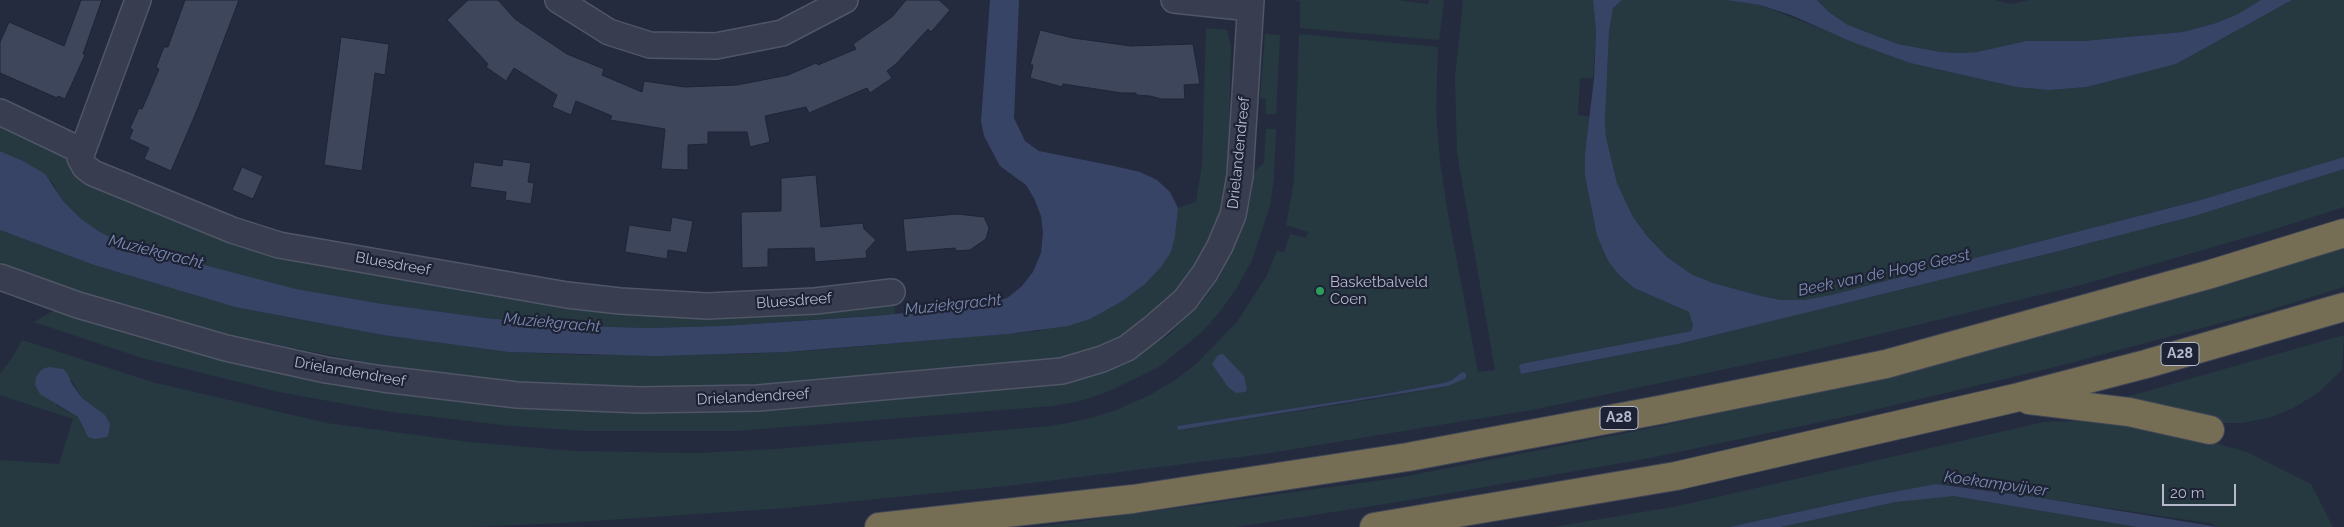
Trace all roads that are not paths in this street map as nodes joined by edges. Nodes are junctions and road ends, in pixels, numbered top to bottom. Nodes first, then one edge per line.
1 (138, 0) edge
2 (558, 0) edge
3 (845, 0) edge
4 (1174, 0) edge
5 (1250, 4) edge
6 (0, 112) edge
7 (82, 150) junction
8 (2344, 233) edge
9 (0, 277) edge
10 (892, 292) dead end
11 (2344, 306) edge
12 (2015, 398) junction
13 (2210, 430) dead end
14 (879, 527) edge
15 (1374, 527) edge

1 - 7 street
2 - 3 street
4 - 5 street
5 - 9 street, Drielandendreef
6 - 7 street
7 - 10 street, Bluesdreef
8 - 14 highway, A28
11 - 12 highway, A28
12 - 13 highway, A28
12 - 15 highway, A28

